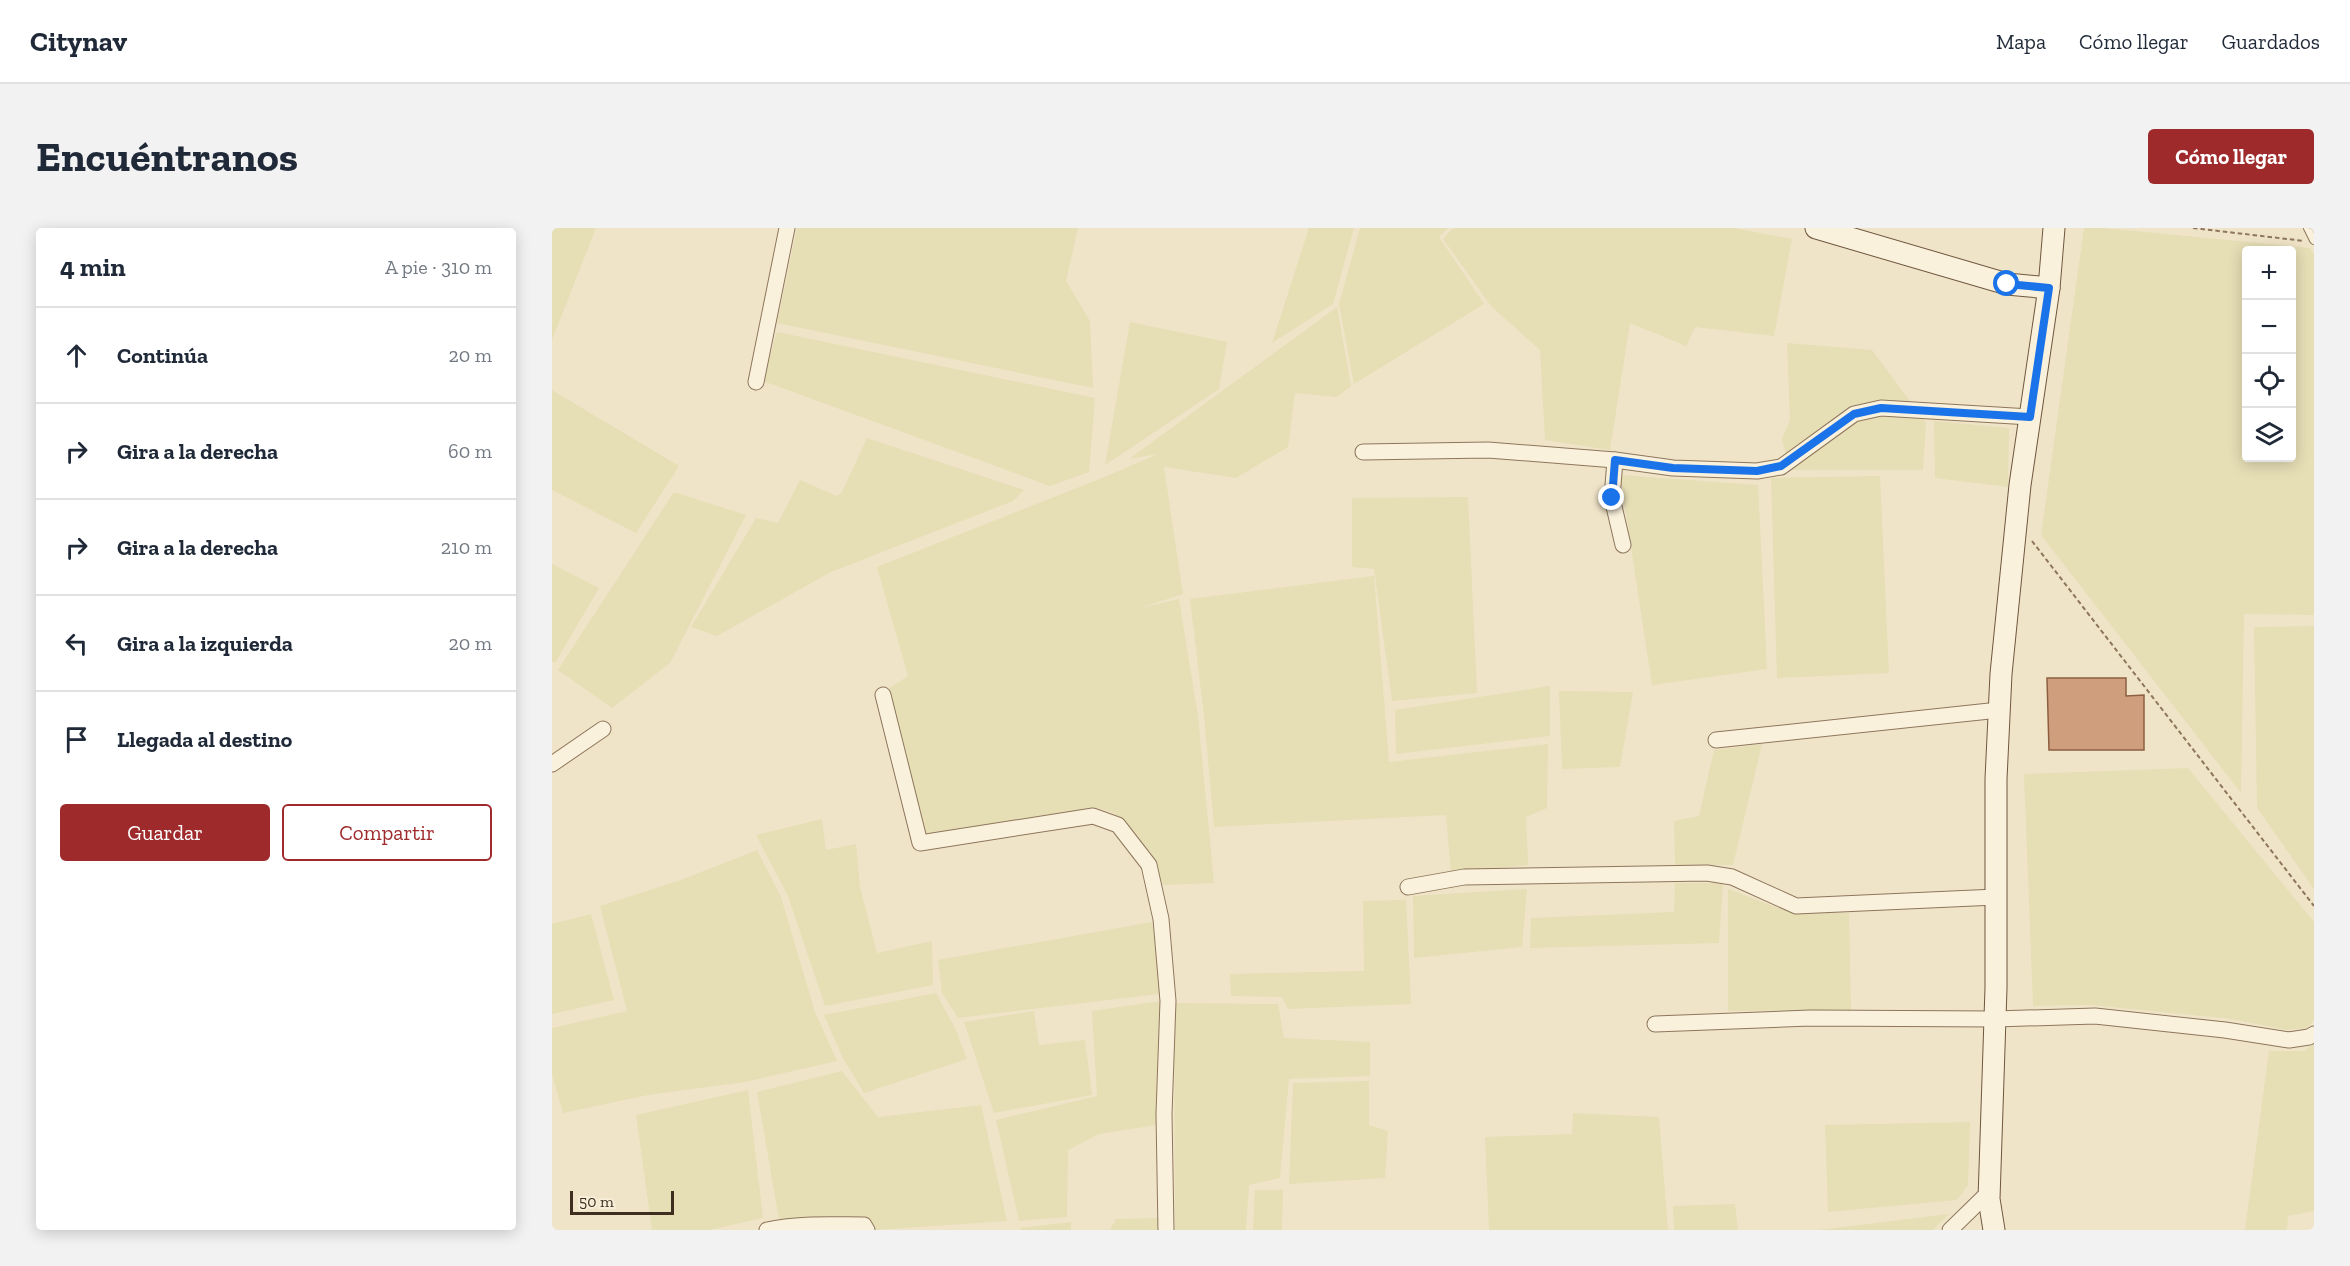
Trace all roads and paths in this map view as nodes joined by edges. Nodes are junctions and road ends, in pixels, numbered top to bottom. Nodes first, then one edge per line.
1 (788, 228) edge
2 (1816, 228) edge
3 (2054, 228) edge
4 (2193, 228) edge
5 (2308, 228) edge
6 (2314, 241) edge
7 (2049, 288) junction
8 (756, 382) dead end
9 (2030, 417) junction
10 (1363, 452) dead end
11 (1615, 460) junction
12 (2016, 521) junction
13 (1623, 545) dead end
14 (883, 695) dead end
15 (2000, 710) junction
16 (603, 729) dead end
17 (1716, 740) dead end
18 (552, 764) edge
19 (1408, 887) dead end
20 (1996, 897) junction
21 (2314, 906) edge
22 (1995, 1019) junction
23 (1655, 1024) dead end
24 (2314, 1034) edge
25 (1989, 1192) junction
26 (767, 1230) edge
27 (867, 1230) edge
28 (1166, 1230) edge
29 (1950, 1230) edge
30 (1994, 1230) edge

1 - 8 street
2 - 7 main road
3 - 7 main road
4 - 6 path
5 - 6 lane
7 - 9 main road
9 - 11 street
9 - 12 main road
10 - 11 street
11 - 13 street
12 - 15 main road
12 - 21 path
14 - 28 street
15 - 17 street
15 - 20 main road
16 - 18 street
19 - 20 street
20 - 22 main road
22 - 23 street
22 - 24 street
22 - 25 main road
25 - 29 street
25 - 30 main road
26 - 27 street

